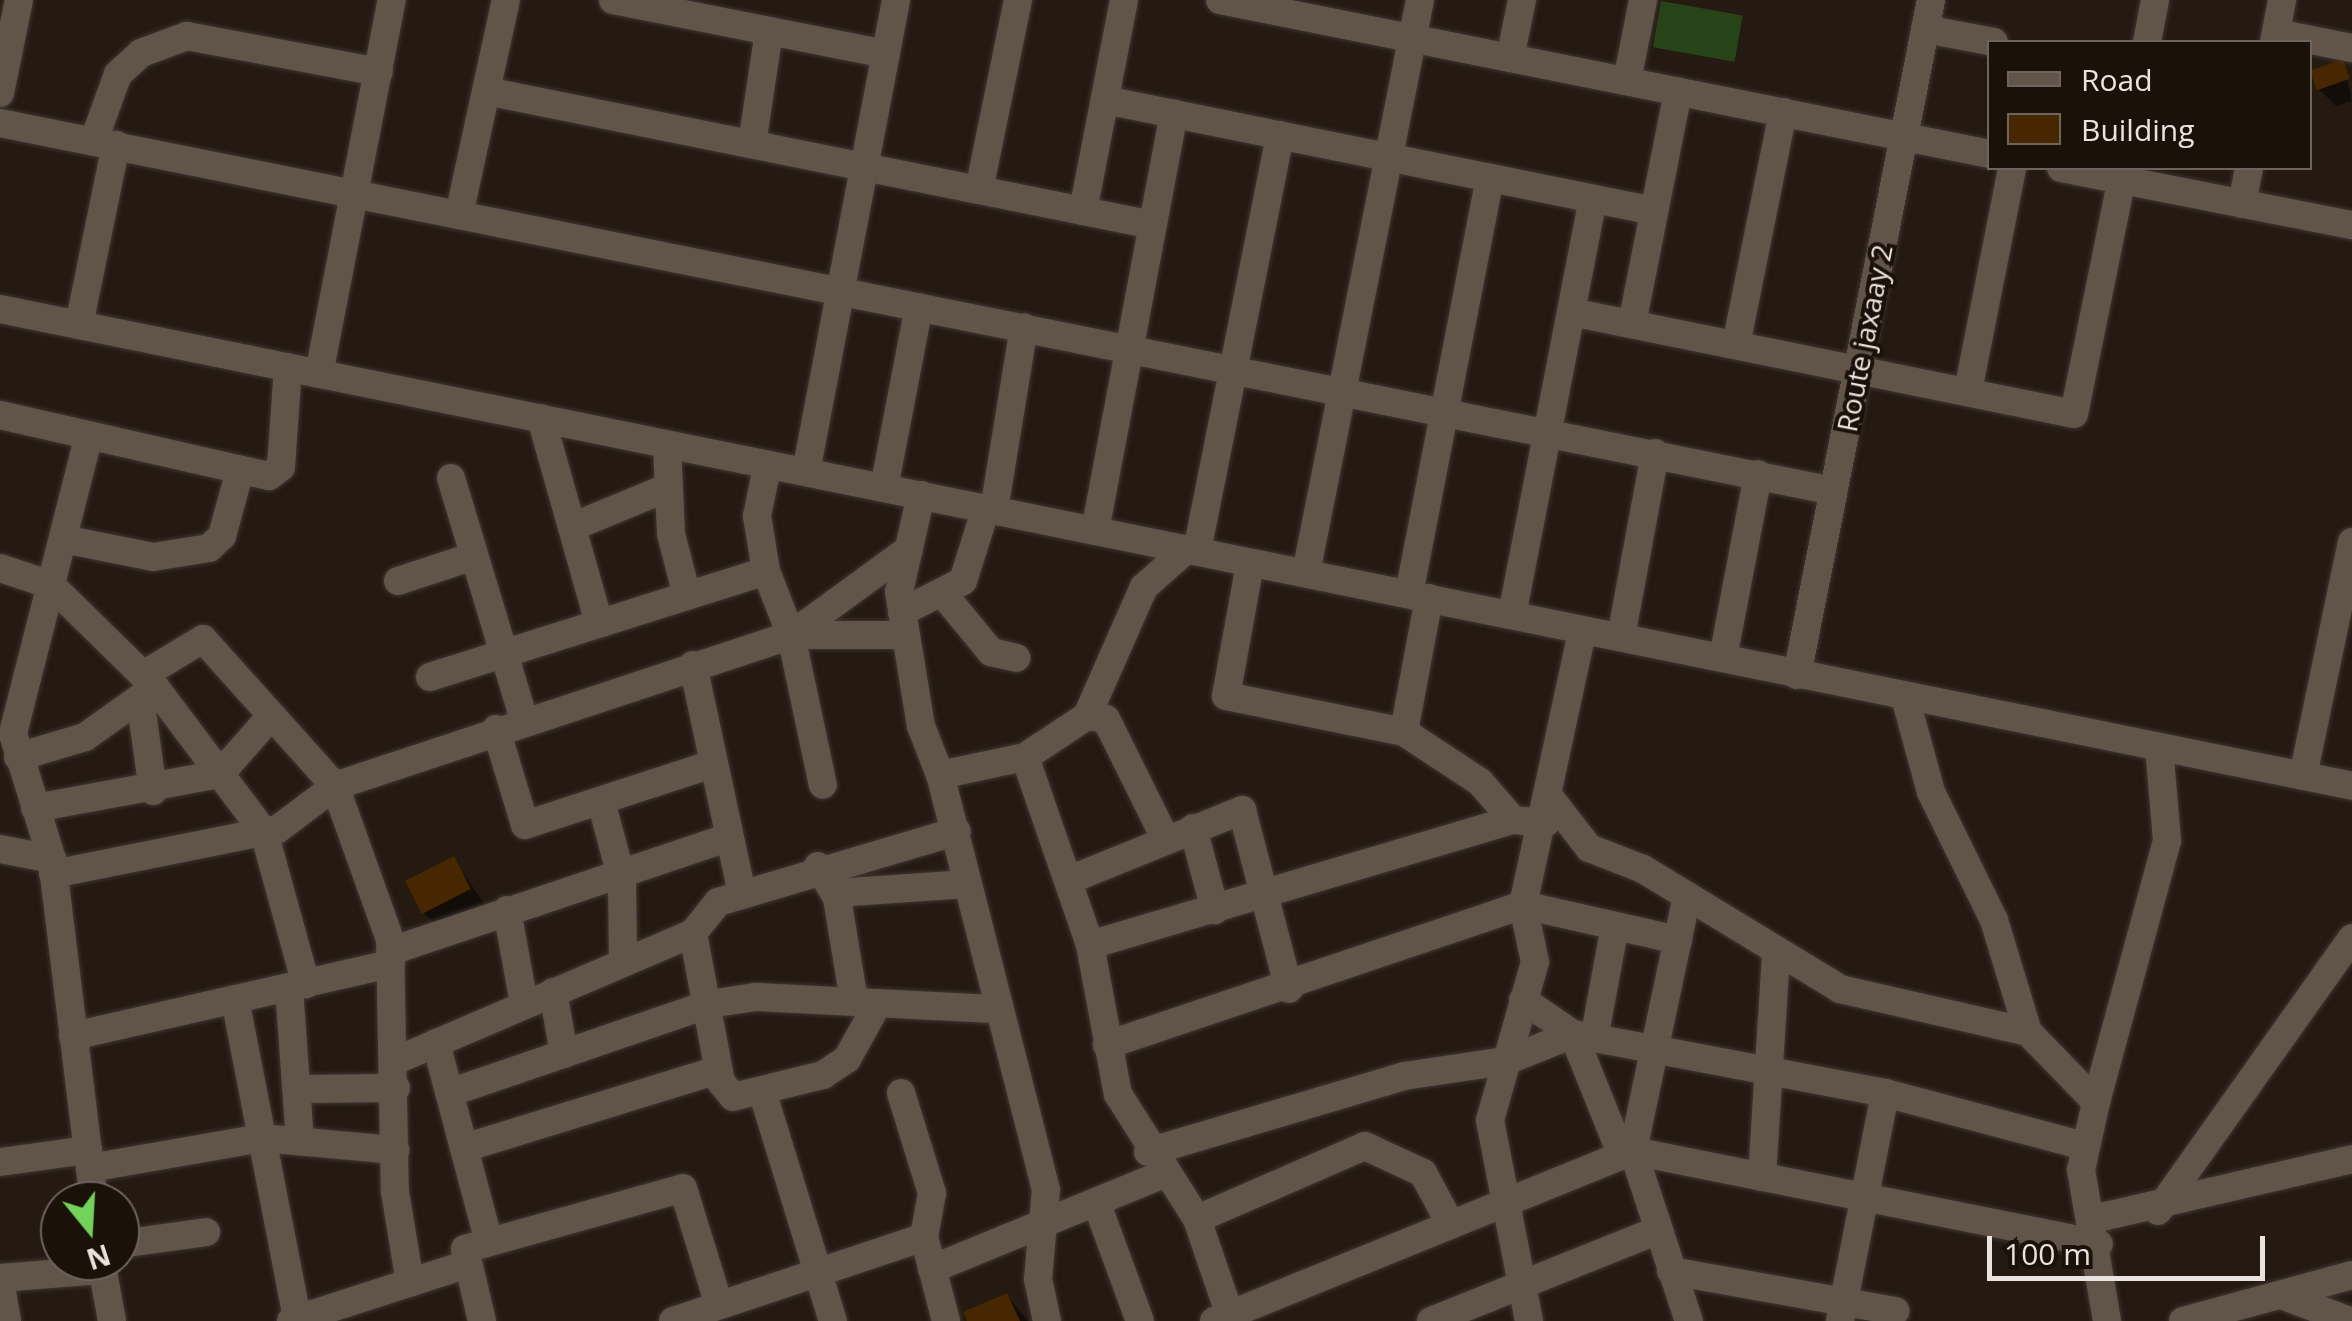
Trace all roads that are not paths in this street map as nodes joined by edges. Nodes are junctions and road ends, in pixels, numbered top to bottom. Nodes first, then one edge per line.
1 (19, 0) edge
2 (392, 0) edge
3 (506, 0) edge
4 (613, 0) edge
5 (896, 0) edge
6 (1018, 0) edge
7 (1124, 0) edge
8 (1220, 0) edge
9 (1420, 0) edge
10 (1522, 0) edge
11 (1643, 0) edge
12 (1930, 0) edge
13 (2155, 0) edge
14 (2282, 0) edge
15 (1925, 29) junction
16 (769, 31) junction
17 (1412, 38) junction
18 (2275, 38) edge
19 (2147, 40) edge
20 (1987, 41) edge
21 (2312, 43) edge
22 (2352, 48) edge
23 (886, 54) junction
24 (1510, 58) junction
25 (380, 72) junction
26 (1627, 81) junction
27 (486, 91) junction
28 (1678, 91) junction
29 (0, 93) edge
30 (1105, 100) junction
31 (1783, 112) junction
32 (1174, 113) junction
33 (0, 124) edge
34 (1280, 135) junction
35 (1903, 138) junction
36 (105, 143) junction
37 (752, 144) junction
38 (1987, 153) edge
39 (1388, 158) junction
40 (864, 167) junction
41 (2012, 170) edge
42 (2082, 170) edge
43 (2249, 170) edge
44 (2123, 174) edge
45 (1490, 178) junction
46 (979, 190) junction
47 (355, 194) junction
48 (1594, 198) junction
49 (2242, 204) junction
50 (1083, 210) junction
51 (1654, 211) junction
52 (459, 215) junction
53 (1153, 224) junction
54 (2352, 225) edge
55 (840, 291) junction
56 (919, 306) junction
57 (1571, 312) junction
58 (3, 316) edge
59 (1632, 324) junction
60 (79, 325) junction
61 (1024, 328) junction
62 (1736, 345) junction
63 (1129, 348) junction
64 (288, 367) junction
65 (1234, 369) junction
66 (1857, 372) junction
67 (320, 374) junction
68 (1342, 391) junction
69 (1968, 392) junction
70 (1444, 411) junction
71 (0, 415) edge
72 (541, 418) junction
73 (1547, 432) junction
74 (90, 435) junction
75 (667, 445) junction
76 (1655, 453) junction
77 (767, 466) junction
78 (240, 470) junction
79 (806, 472) junction
80 (1758, 474) junction
81 (451, 478) dead end
82 (669, 487) junction
83 (884, 488) junction
84 (1833, 491) junction
85 (921, 495) junction
86 (990, 509) junction
87 (572, 526) junction
88 (1095, 530) junction
89 (63, 539) junction
90 (2352, 542) edge
91 (909, 549) junction
92 (1192, 550) junction
93 (474, 556) junction
94 (1250, 564) junction
95 (0, 568) edge
96 (766, 571) junction
97 (1306, 573) junction
98 (398, 580) dead end
99 (52, 584) junction
100 (944, 595) junction
101 (687, 596) junction
102 (1419, 596) junction
103 (1512, 615) junction
104 (599, 623) junction
105 (903, 624) junction
106 (1582, 631) junction
107 (792, 635) junction
108 (1621, 637) junction
109 (504, 653) junction
110 (1016, 658) dead end
111 (1723, 658) junction
112 (693, 666) junction
113 (1797, 675) junction
114 (430, 676) dead end
115 (146, 687) junction
116 (1905, 696) junction
117 (1087, 716) junction
118 (270, 717) junction
119 (524, 720) junction
120 (496, 730) junction
121 (1404, 732) junction
122 (2160, 747) junction
123 (18, 756) junction
124 (1025, 757) junction
125 (710, 765) junction
126 (220, 774) junction
127 (940, 775) junction
128 (2303, 776) junction
129 (823, 784) dead end
130 (335, 786) junction
131 (2352, 786) edge
132 (153, 790) junction
133 (602, 805) junction
134 (34, 808) junction
135 (1549, 811) junction
136 (1513, 820) junction
137 (1194, 828) junction
138 (957, 831) junction
139 (264, 832) junction
140 (727, 838) junction
141 (1166, 840) junction
142 (1, 853) edge
143 (818, 866) junction
144 (52, 867) junction
145 (622, 879) junction
146 (1069, 880) junction
147 (968, 884) junction
148 (742, 894) junction
149 (835, 894) junction
150 (1266, 895) junction
151 (1687, 896) junction
152 (1523, 905) junction
153 (507, 910) junction
154 (1214, 910) junction
155 (1615, 926) junction
156 (693, 933) junction
157 (2352, 938) edge
158 (1678, 940) junction
159 (1090, 946) junction
160 (1776, 956) junction
161 (391, 958) junction
162 (623, 962) junction
163 (298, 986) junction
164 (1290, 989) junction
165 (553, 992) junction
166 (235, 999) junction
167 (1523, 1000) junction
168 (866, 1002) junction
169 (524, 1004) junction
170 (709, 1004) junction
171 (996, 1009) junction
172 (2028, 1032) junction
173 (74, 1036) junction
174 (1584, 1037) junction
175 (436, 1043) junction
176 (1108, 1045) junction
177 (1654, 1052) junction
178 (564, 1054) junction
179 (1506, 1061) junction
180 (718, 1070) junction
181 (397, 1074) junction
182 (1765, 1075) junction
183 (298, 1089) junction
184 (1884, 1092) junction
185 (449, 1093) junction
186 (901, 1093) dead end
187 (763, 1094) junction
188 (2096, 1102) junction
189 (262, 1138) junction
190 (300, 1142) junction
191 (2081, 1145) junction
192 (464, 1148) junction
193 (396, 1150) junction
194 (1627, 1154) junction
195 (2348, 1156) edge
196 (89, 1159) junction
197 (0, 1162) edge
198 (1156, 1163) junction
199 (1762, 1177) junction
200 (92, 1181) edge
201 (1867, 1198) junction
202 (1502, 1204) junction
203 (1098, 1207) junction
204 (2158, 1211) junction
205 (1198, 1219) junction
206 (1451, 1225) junction
207 (1041, 1227) junction
208 (1658, 1230) junction
209 (206, 1232) dead end
210 (2096, 1232) junction
211 (924, 1237) junction
212 (140, 1241) edge
213 (488, 1242) junction
214 (468, 1264) junction
215 (932, 1269) junction
216 (1671, 1271) junction
217 (816, 1273) junction
218 (40, 1274) edge
219 (2352, 1275) edge
220 (0, 1279) edge
221 (105, 1281) edge
222 (410, 1283) junction
223 (1521, 1285) junction
224 (2281, 1295) junction
225 (719, 1306) junction
226 (1842, 1311) edge
227 (1895, 1311) dead end
228 (1680, 1318) edge
229 (300, 1319) edge
230 (1225, 1319) edge
231 (7, 1321) edge
232 (112, 1321) edge
233 (482, 1321) edge
234 (672, 1321) edge
235 (833, 1321) edge
236 (946, 1321) edge
237 (1047, 1321) edge
238 (1140, 1321) edge
239 (1431, 1321) edge
240 (1529, 1321) edge
241 (2107, 1321) edge
242 (2183, 1321) edge
243 (2350, 1321) edge

1 - 29 street
2 - 25 street
3 - 27 street
4 - 16 street
5 - 23 street
6 - 46 street
7 - 30 street
8 - 17 street
9 - 17 street
10 - 24 street
11 - 26 street
12 - 15 street, Route jaxaay 2
13 - 19 street
14 - 18 street
15 - 20 street
15 - 35 street, Route jaxaay 2
16 - 23 street
16 - 37 street
17 - 24 street
17 - 39 street
21 - 22 street
23 - 40 street
24 - 26 street
25 - 36 street
25 - 47 street
26 - 28 street
27 - 37 street
27 - 52 street
28 - 31 street
28 - 51 street
30 - 32 street
30 - 50 street
31 - 35 street
31 - 62 street
32 - 34 street
32 - 53 street
33 - 36 street
34 - 39 street
34 - 65 street
35 - 38 street
35 - 66 street, Route jaxaay 2
36 - 47 street
36 - 60 street
37 - 40 street
39 - 45 street
39 - 68 street
40 - 46 street
40 - 55 street
41 - 69 street
42 - 44 street
43 - 49 street
44 - 49 street
44 - 69 street
45 - 48 street
45 - 70 street
46 - 50 street
47 - 52 street
47 - 67 street
48 - 51 street
48 - 57 street
49 - 54 street
50 - 53 street
51 - 59 street
52 - 55 street
53 - 63 street
55 - 56 street
55 - 79 street
56 - 61 street
56 - 83 street
57 - 59 street
57 - 73 street
58 - 60 street
59 - 62 street
60 - 64 street
61 - 63 street
61 - 86 street
62 - 66 street
63 - 65 street
63 - 88 street
64 - 67 street
64 - 78 street
65 - 68 street
65 - 92 street
66 - 69 street
66 - 84 street, Route jaxaay 2
67 - 72 street
68 - 70 street
68 - 97 street
70 - 73 street
70 - 102 street
71 - 74 street
72 - 75 street
72 - 87 street
73 - 76 street
73 - 103 street
74 - 78 street
74 - 89 street
75 - 77 street
75 - 82 street
76 - 80 street
76 - 108 street
77 - 79 street
77 - 96 street
78 - 89 street
79 - 83 street
80 - 84 street
80 - 111 street
81 - 93 street
82 - 87 street
82 - 101 street
83 - 85 street
84 - 113 street, Route jaxaay 2
85 - 86 street
85 - 91 street
86 - 88 street
86 - 100 street
87 - 104 street
88 - 92 street
89 - 99 street
90 - 128 street
91 - 105 street
91 - 107 street
92 - 94 street
92 - 117 street
93 - 98 street
93 - 109 street
94 - 97 street
94 - 121 street
95 - 99 street
96 - 101 street
96 - 107 street
97 - 102 street
99 - 115 street
99 - 123 street
100 - 105 street
100 - 110 street
101 - 104 street
102 - 103 street
102 - 121 street
103 - 106 street
104 - 109 street
105 - 107 street
105 - 127 street
106 - 108 street
106 - 135 street
107 - 112 street
107 - 129 street
108 - 111 street
109 - 114 street
109 - 119 street
111 - 113 street
112 - 119 street
112 - 125 street
113 - 116 street
115 - 118 street
115 - 123 street
115 - 126 street
115 - 132 street
116 - 122 street
116 - 172 street
117 - 124 street
117 - 141 street
118 - 126 street
118 - 130 street
119 - 120 street
120 - 130 street
120 - 133 street
121 - 136 street
122 - 128 street
122 - 188 street
123 - 134 street
124 - 127 street
124 - 146 street
125 - 133 street
125 - 140 street
126 - 132 street
126 - 139 street
127 - 138 street
128 - 131 street
130 - 139 street
130 - 161 street
132 - 134 street
133 - 145 street
134 - 144 street
135 - 136 street
135 - 151 street
135 - 152 street
136 - 150 street
137 - 141 street
137 - 150 street
137 - 154 street
138 - 143 street
138 - 147 street
139 - 144 street
139 - 163 street
140 - 145 street
140 - 148 street
141 - 146 street
142 - 144 street
143 - 148 street
143 - 149 street
144 - 173 street
145 - 153 street
145 - 162 street
146 - 159 street
147 - 149 street
147 - 171 street
148 - 156 street
149 - 168 street
150 - 154 street
150 - 164 street
151 - 158 street
151 - 160 street
152 - 155 street
152 - 164 street
152 - 167 street
153 - 161 street
153 - 169 street
154 - 159 street
155 - 158 street
155 - 174 street
156 - 162 street
156 - 170 street
157 - 204 street
158 - 177 street
159 - 176 street
160 - 172 street
160 - 182 street
161 - 163 street
161 - 181 street
162 - 165 street
163 - 166 street
163 - 183 street
164 - 176 street
165 - 169 street
165 - 178 street
166 - 173 street
166 - 189 street
167 - 174 street
167 - 179 street
168 - 170 street
168 - 171 street
168 - 187 street
169 - 175 street
170 - 178 street
170 - 180 street
171 - 207 street
172 - 188 street
173 - 196 street
174 - 177 street
174 - 179 street
174 - 194 street
175 - 181 street
175 - 185 street
176 - 198 street
177 - 182 street
177 - 194 street
178 - 185 street
179 - 198 street
179 - 202 street
180 - 187 street
180 - 192 street
181 - 183 street
181 - 193 street
182 - 184 street
182 - 199 street
183 - 190 street
184 - 191 street
184 - 201 street
185 - 192 street
186 - 211 street
187 - 217 street
188 - 191 street
189 - 190 street
189 - 196 street
189 - 229 street
190 - 193 street
191 - 210 street
192 - 213 street
193 - 222 street
194 - 199 street
194 - 202 street
194 - 208 street
195 - 204 street
196 - 197 street
196 - 200 street
198 - 203 street
198 - 205 street
199 - 201 street
201 - 210 street
201 - 226 street
202 - 206 street
202 - 223 street
203 - 207 street
203 - 238 street
204 - 210 street
205 - 206 street
205 - 230 street
206 - 230 street
207 - 215 street
207 - 237 street
208 - 216 street
208 - 223 street
209 - 212 street
210 - 241 street
211 - 215 street
211 - 217 street
213 - 214 street
213 - 225 street
214 - 222 street
214 - 233 street
215 - 236 street
216 - 226 street
216 - 228 street
217 - 225 street
217 - 235 street
218 - 220 street
219 - 224 street
220 - 231 street
221 - 232 street
222 - 229 street
223 - 239 street
223 - 240 street
224 - 242 street
224 - 243 street
225 - 234 street
226 - 227 street

